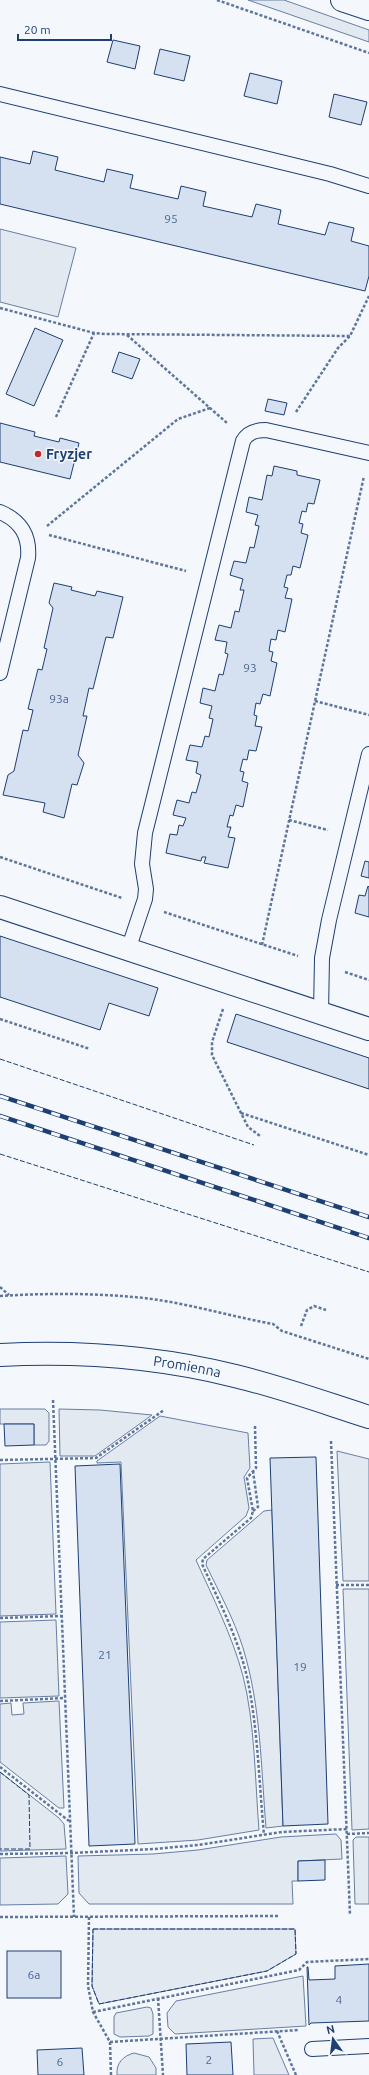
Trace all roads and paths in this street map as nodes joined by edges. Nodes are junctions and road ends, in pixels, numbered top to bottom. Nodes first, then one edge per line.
1 (217, 0) edge
2 (342, 0) edge
3 (369, 9) edge
4 (369, 53) edge
5 (0, 94) edge
6 (369, 186) edge
7 (369, 296) edge
8 (0, 308) edge
9 (94, 333) junction
10 (127, 334) junction
11 (350, 336) junction
12 (210, 408) junction
13 (56, 417) dead end
14 (281, 434) junction
15 (244, 438) junction
16 (368, 449) edge
17 (366, 471) dead end
18 (0, 512) edge
19 (22, 528) junction
20 (39, 532) junction
21 (209, 578) junction
22 (0, 673) edge
23 (315, 701) junction
24 (369, 715) edge
25 (369, 754) edge
26 (289, 820) junction
27 (349, 835) junction
28 (0, 857) edge
29 (143, 905) junction
30 (0, 907) edge
31 (262, 945) junction
32 (128, 950) junction
33 (322, 964) junction
34 (369, 980) edge
35 (232, 984) junction
36 (321, 1014) junction
37 (0, 1019) edge
38 (369, 1029) edge
39 (90, 1049) dead end
40 (241, 1113) junction
41 (260, 1136) dead end
42 (369, 1155) edge
43 (0, 1287) edge
44 (9, 1295) junction
45 (0, 1296) edge
46 (326, 1310) dead end
47 (300, 1326) dead end
48 (0, 1355) edge
49 (369, 1359) edge
50 (53, 1400) dead end
51 (164, 1410) dead end
52 (369, 1417) edge
53 (256, 1426) dead end
54 (331, 1442) dead end
55 (55, 1459) junction
56 (0, 1460) edge
57 (253, 1471) junction
58 (253, 1511) junction
59 (336, 1585) junction
60 (369, 1585) edge
61 (61, 1616) junction
62 (0, 1618) edge
63 (65, 1698) junction
64 (0, 1701) edge
65 (0, 1767) edge
66 (70, 1821) junction
67 (347, 1829) junction
68 (369, 1833) edge
69 (348, 1834) junction
70 (264, 1835) junction
71 (71, 1853) junction
72 (0, 1854) edge
73 (350, 1915) dead end
74 (279, 1916) dead end
75 (0, 1917) edge
76 (74, 1917) junction
77 (89, 1917) junction
78 (369, 1959) edge
79 (158, 1998) junction
80 (93, 2012) junction
81 (306, 2029) dead end
82 (277, 2031) junction
83 (161, 2038) junction
84 (110, 2042) junction
85 (369, 2046) edge
86 (312, 2049) dead end
87 (111, 2075) edge
88 (163, 2075) edge
89 (296, 2075) edge

1 - 4 path
2 - 3 street
5 - 6 lane
7 - 11 path
8 - 9 path
9 - 10 path
9 - 13 path
10 - 11 path
10 - 12 path
11 - 14 path
12 - 15 path
12 - 20 path
14 - 15 lane
14 - 16 lane
15 - 21 lane
17 - 23 path
18 - 19 lane
19 - 20 path
19 - 22 lane
20 - 21 path
21 - 29 lane
23 - 24 path
23 - 26 path
25 - 27 lane
26 - 27 path
26 - 31 path
27 - 33 lane
28 - 29 path
29 - 31 path
29 - 32 lane
30 - 32 street
31 - 33 path
32 - 35 street
33 - 34 path
33 - 36 lane
35 - 36 street
35 - 40 path
36 - 38 street
37 - 39 path
40 - 41 path
40 - 42 path
43 - 44 path
44 - 45 path
44 - 49 path
46 - 47 path
48 - 52 street, Promienna
50 - 55 path
51 - 55 path
53 - 57 path
54 - 59 path
55 - 56 path
55 - 61 path
57 - 58 path
57 - 58 path
58 - 70 path
59 - 60 path
59 - 67 path
61 - 62 path
61 - 63 path
63 - 64 path
63 - 66 path
65 - 66 path
66 - 71 path
67 - 69 path
67 - 70 path
68 - 69 path
69 - 73 path
70 - 71 path
71 - 72 path
71 - 76 path
74 - 77 path
75 - 76 path
76 - 77 path
77 - 80 path
78 - 79 path
79 - 80 path
79 - 83 path
80 - 84 path
81 - 82 path
82 - 83 path
82 - 89 path
83 - 84 path
83 - 88 path
84 - 87 path
85 - 86 lane

